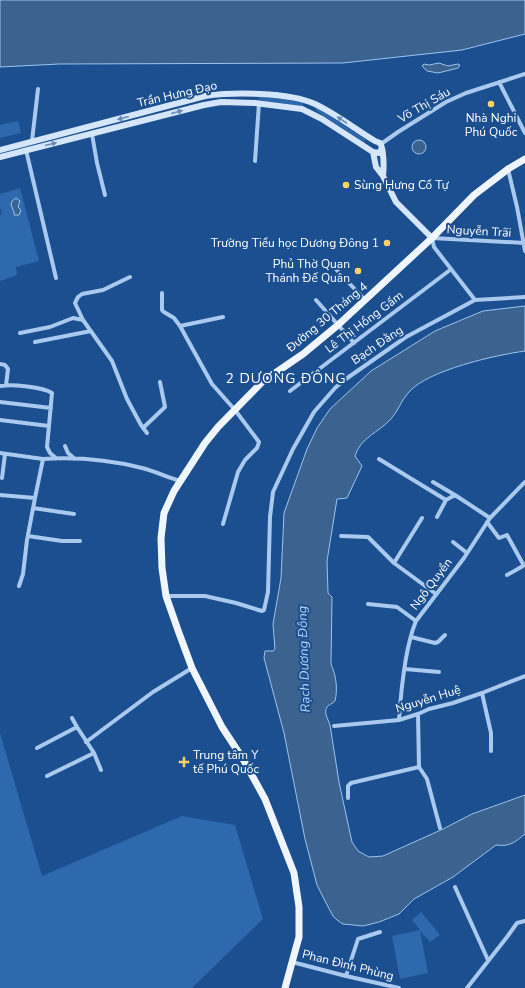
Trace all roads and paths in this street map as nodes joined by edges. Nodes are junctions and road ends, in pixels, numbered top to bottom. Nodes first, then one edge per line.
1 (525, 74) edge
2 (499, 82) junction
3 (38, 89) dead end
4 (256, 94) junction
5 (257, 103) junction
6 (314, 104) junction
7 (310, 112) junction
8 (90, 126) junction
9 (525, 133) edge
10 (92, 134) junction
11 (32, 141) junction
12 (375, 141) junction
13 (381, 147) junction
14 (33, 148) junction
15 (0, 150) edge
16 (26, 150) junction
17 (372, 152) junction
18 (0, 157) edge
19 (525, 159) edge
20 (255, 161) dead end
21 (508, 170) junction
22 (383, 176) junction
23 (105, 195) dead end
24 (432, 238) junction
25 (524, 243) edge
26 (525, 252) edge
27 (332, 265) dead end
28 (450, 270) junction
29 (130, 277) dead end
30 (56, 278) dead end
31 (162, 293) dead end
32 (525, 297) edge
33 (316, 300) dead end
34 (365, 300) junction
35 (475, 300) junction
36 (223, 317) dead end
37 (83, 320) junction
38 (338, 325) junction
39 (180, 326) junction
40 (91, 330) junction
41 (20, 332) dead end
42 (35, 342) dead end
43 (354, 343) junction
44 (0, 364) edge
45 (160, 382) dead end
46 (6, 385) junction
47 (0, 386) edge
48 (290, 391) dead end
49 (0, 402) edge
50 (51, 408) junction
51 (235, 410) junction
52 (0, 420) edge
53 (49, 426) junction
54 (143, 428) junction
55 (147, 432) dead end
56 (66, 446) dead end
57 (2, 454) edge
58 (57, 458) junction
59 (43, 459) junction
60 (75, 459) junction
61 (379, 459) dead end
62 (2, 478) dead end
63 (180, 481) junction
64 (433, 482) dead end
65 (525, 482) edge
66 (0, 495) edge
67 (454, 495) junction
68 (35, 498) junction
69 (446, 500) junction
70 (33, 508) junction
71 (74, 514) dead end
72 (437, 517) dead end
73 (422, 518) dead end
74 (488, 520) junction
75 (223, 524) dead end
76 (28, 536) junction
77 (341, 536) dead end
78 (80, 541) dead end
79 (453, 542) dead end
80 (467, 553) junction
81 (394, 563) junction
82 (507, 575) dead end
83 (19, 586) dead end
84 (436, 594) junction
85 (166, 596) junction
86 (368, 604) dead end
87 (416, 621) junction
88 (444, 635) dead end
89 (411, 637) junction
90 (192, 668) junction
91 (405, 669) junction
92 (439, 672) dead end
93 (525, 676) edge
94 (482, 693) junction
95 (418, 714) junction
96 (72, 718) dead end
97 (399, 720) junction
98 (334, 726) dead end
99 (77, 728) junction
100 (86, 742) junction
101 (37, 748) dead end
102 (94, 752) junction
103 (491, 752) dead end
104 (419, 767) junction
105 (101, 770) dead end
106 (47, 776) dead end
107 (348, 798) dead end
108 (440, 828) dead end
109 (454, 887) dead end
110 (525, 920) edge
111 (380, 932) dead end
112 (488, 960) junction
113 (292, 962) junction
114 (346, 976) junction
115 (285, 986) edge
116 (399, 988) edge
117 (467, 988) edge

1 - 2 street, Võ Thị Sáu
2 - 9 street
2 - 13 street, Võ Thị Sáu
3 - 11 street
4 - 5 main road
4 - 6 main road, Trần Hưng Đạo
4 -> 8 main road, Trần Hưng Đạo
5 - 7 main road, Trần Hưng Đạo
10 -> 5 main road, Trần Hưng Đạo
5 - 20 street
6 - 7 main road
12 -> 6 main road, Trần Hưng Đạo
7 - 17 main road, Trần Hưng Đạo
8 - 10 main road
8 - 11 main road, Trần Hưng Đạo
14 -> 10 main road, Trần Hưng Đạo
10 - 23 street
11 - 14 main road
11 - 15 main road, Trần Hưng Đạo
12 - 13 main road
12 - 17 main road
13 - 17 main road
13 - 22 main road
14 - 16 main road, Trần Hưng Đạo
16 - 18 main road, Trần Hưng Đạo
16 - 30 street
17 - 22 main road
19 - 21 main road, Đường 30 Tháng 4
21 - 24 main road, Đường 30 Tháng 4
21 - 25 street
22 - 24 main road
24 - 25 street, Nguyễn Trãi
24 - 28 street
24 - 34 main road, Đường 30 Tháng 4
25 - 26 street
27 - 34 street
28 - 35 street
28 - 43 street, Lê Thị Hồng Gấm
29 - 37 street
31 - 39 street
32 - 35 street, Bạch Đằng
33 - 38 street
34 - 38 main road, Đường 30 Tháng 4
35 - 85 street, Bạch Đằng
36 - 39 street
37 - 40 street
37 - 41 street
38 - 43 street
38 - 51 main road, Đường 30 Tháng 4
39 - 51 street
40 - 42 street
40 - 54 street
43 - 48 street, Lê Thị Hồng Gấm
44 - 46 street
45 - 54 street
46 - 47 street
46 - 50 street
49 - 50 street
50 - 53 street
51 - 63 main road, Đường 30 Tháng 4
51 - 75 street
52 - 53 street
53 - 58 street
54 - 55 street
56 - 60 street
57 - 59 street
57 - 62 street
58 - 59 street
58 - 60 street
59 - 68 street
60 - 63 street
61 - 69 street
63 - 85 main road, Đường 30 Tháng 4
64 - 67 street
65 - 74 street, Ngô Quyền
66 - 68 street
67 - 69 street
67 - 74 street
68 - 70 street
69 - 72 street
70 - 71 street
70 - 76 street
73 - 81 street
74 - 80 street, Ngô Quyền
74 - 82 street
76 - 78 street
76 - 83 street
77 - 81 street
79 - 80 street
80 - 84 street, Ngô Quyền
81 - 84 street
84 - 87 street, Ngô Quyền
85 - 90 main road, Đường 30 Tháng 4
86 - 87 street
87 - 89 street, Ngô Quyền
88 - 89 street
89 - 91 street, Ngô Quyền
90 - 100 street
90 - 113 main road, Đường 30 Tháng 4
91 - 92 street
91 - 97 street, Ngô Quyền
93 - 94 street, Nguyễn Huệ
94 - 95 street, Nguyễn Huệ
94 - 103 street
95 - 97 street, Nguyễn Huệ
95 - 104 street
96 - 99 street
97 - 98 street, Nguyễn Huệ
99 - 100 street
99 - 101 street
100 - 102 street
102 - 105 street
102 - 106 street
104 - 107 street
104 - 108 street
109 - 112 street
110 - 112 street
111 - 114 street
112 - 117 street
113 - 114 street, Phan Đình Phùng
113 - 115 main road, Đường 30 Tháng 4
114 - 116 street, Phan Đình Phùng

